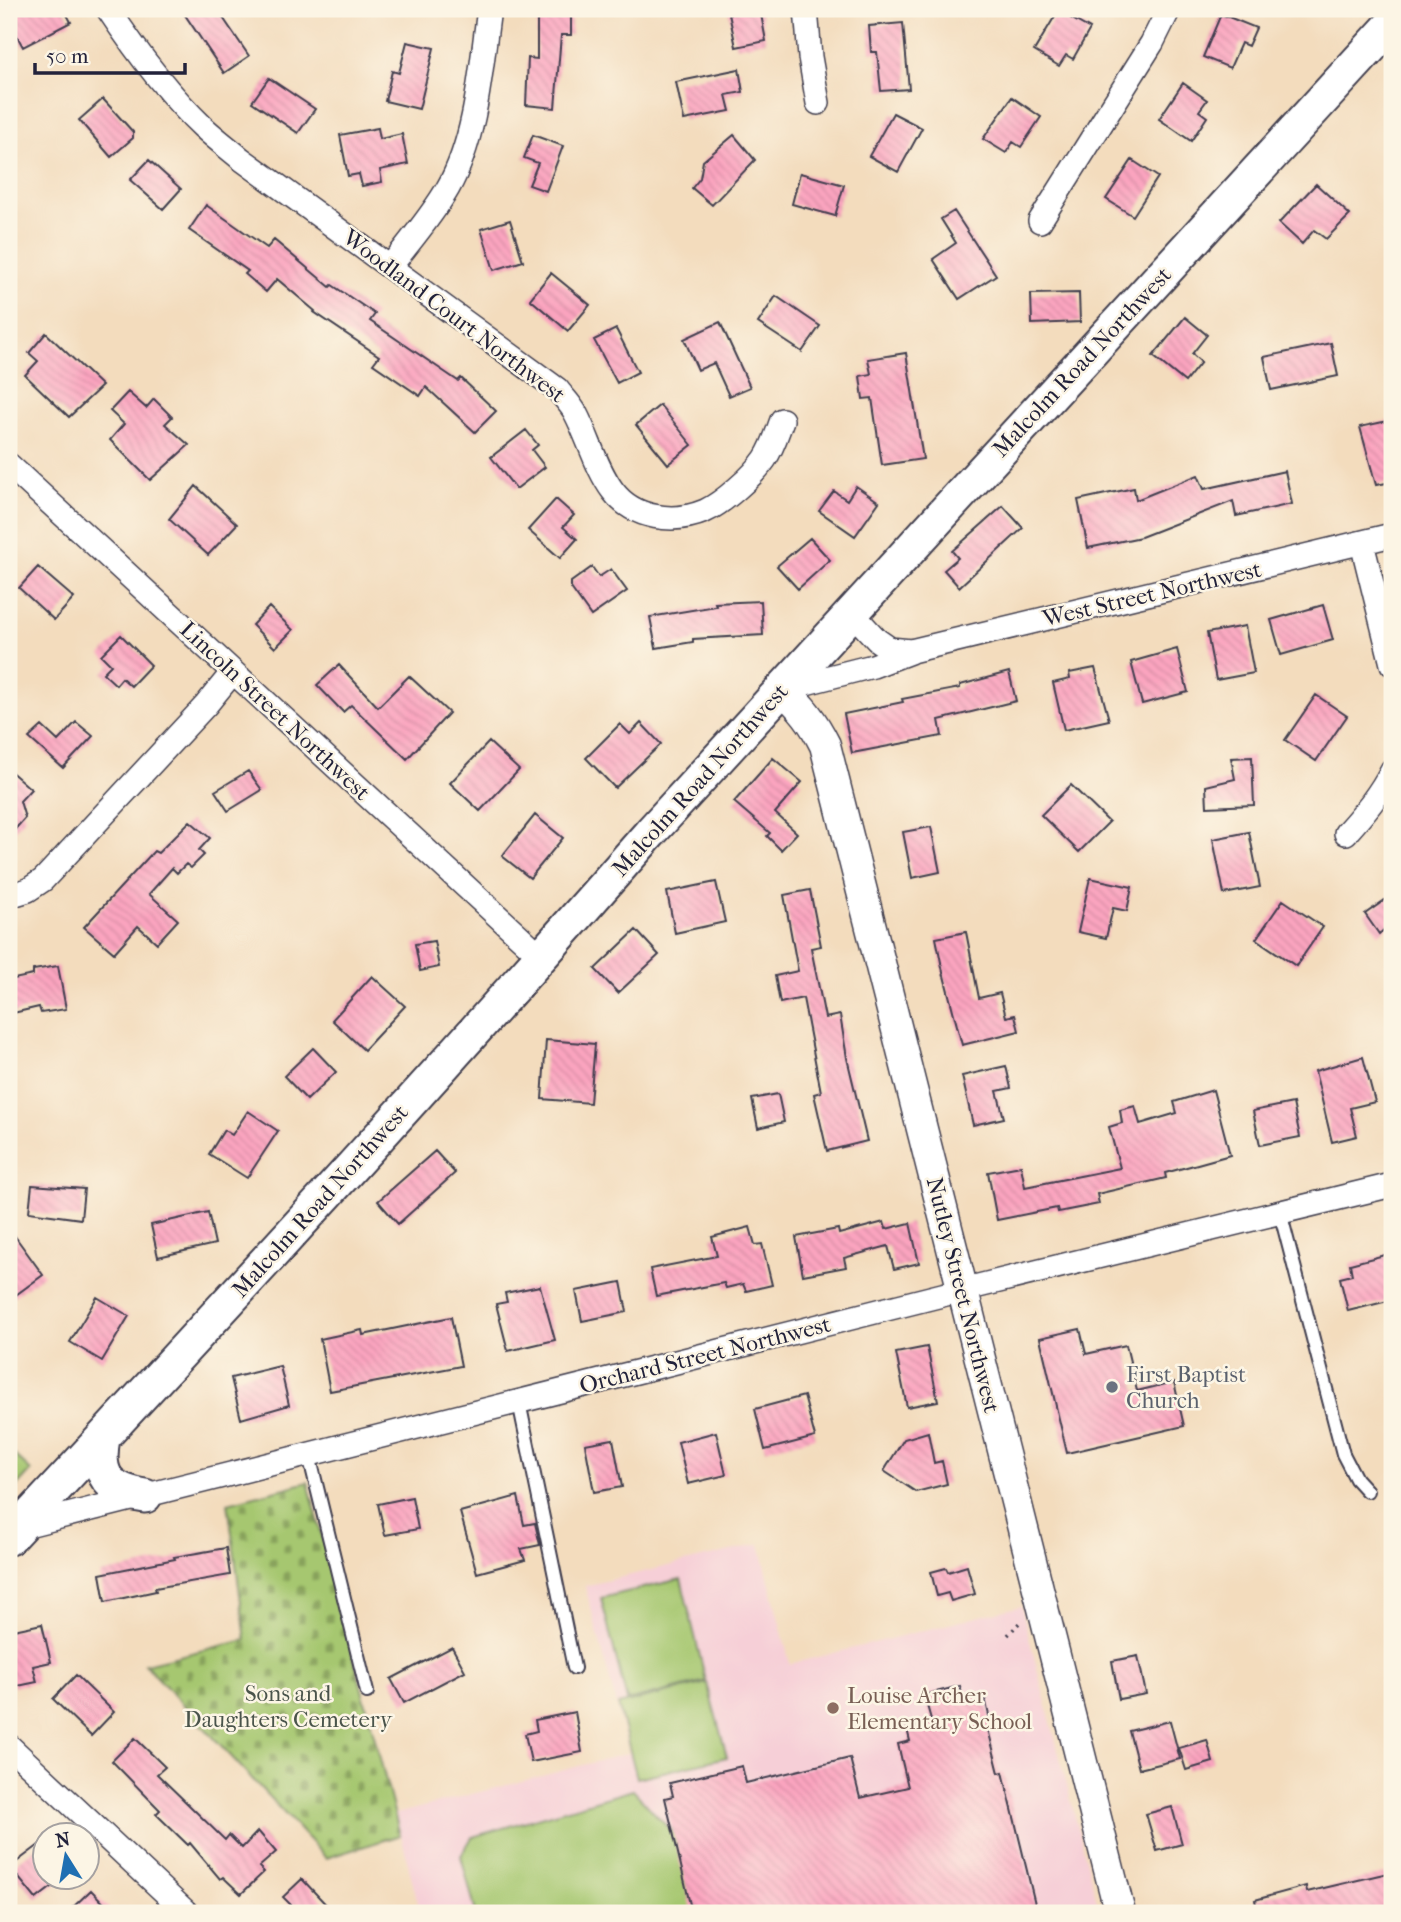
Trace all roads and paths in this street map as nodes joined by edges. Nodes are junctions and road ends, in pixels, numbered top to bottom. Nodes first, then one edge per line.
1 (108, 9) edge
2 (489, 9) edge
3 (806, 9) edge
4 (1170, 9) edge
5 (1392, 24) edge
6 (818, 103) dead end
7 (1040, 221) dead end
8 (390, 267) junction
9 (782, 420) dead end
10 (9, 465) edge
11 (1392, 535) edge
12 (1362, 543) junction
13 (852, 613) junction
14 (911, 651) junction
15 (1392, 664) edge
16 (233, 672) junction
17 (782, 689) junction
18 (1392, 770) edge
19 (1346, 833) dead end
20 (9, 896) edge
21 (542, 957) junction
22 (1392, 1185) edge
23 (1280, 1212) junction
24 (962, 1290) junction
25 (519, 1402) junction
26 (103, 1438) junction
27 (309, 1455) junction
28 (1367, 1491) dead end
29 (145, 1496) junction
30 (14, 1533) edge
31 (1021, 1620) dead end
32 (1009, 1635) dead end
33 (574, 1668) dead end
34 (367, 1692) dead end
35 (9, 1746) edge
36 (187, 1913) edge
37 (1119, 1913) edge

1 - 8 street, Woodland Court Northwest
2 - 8 street
3 - 6 street
4 - 7 street
5 - 13 main road, Malcolm Road Northwest
8 - 9 street, Woodland Court Northwest
10 - 16 street, Lincoln Street Northwest
11 - 12 street, West Street Northwest
12 - 14 street, West Street Northwest
12 - 15 street
13 - 14 street
13 - 17 main road, Malcolm Road Northwest
14 - 17 street, West Street Northwest
16 - 20 street
16 - 21 street, Lincoln Street Northwest
17 - 21 main road, Malcolm Road Northwest
17 - 24 street, Nutley Street Northwest
18 - 19 street
21 - 26 main road, Malcolm Road Northwest
22 - 23 street, Orchard Street Northwest
23 - 24 street, Orchard Street Northwest
23 - 28 lane
24 - 25 street, Orchard Street Northwest
24 - 37 street, Nutley Street Northwest
25 - 27 street, Orchard Street Northwest
25 - 33 lane
26 - 29 main road
26 - 30 main road, Malcolm Road Northwest
27 - 29 street, Orchard Street Northwest
27 - 34 lane
29 - 30 street, Orchard Street Northwest
31 - 32 path
35 - 36 street

